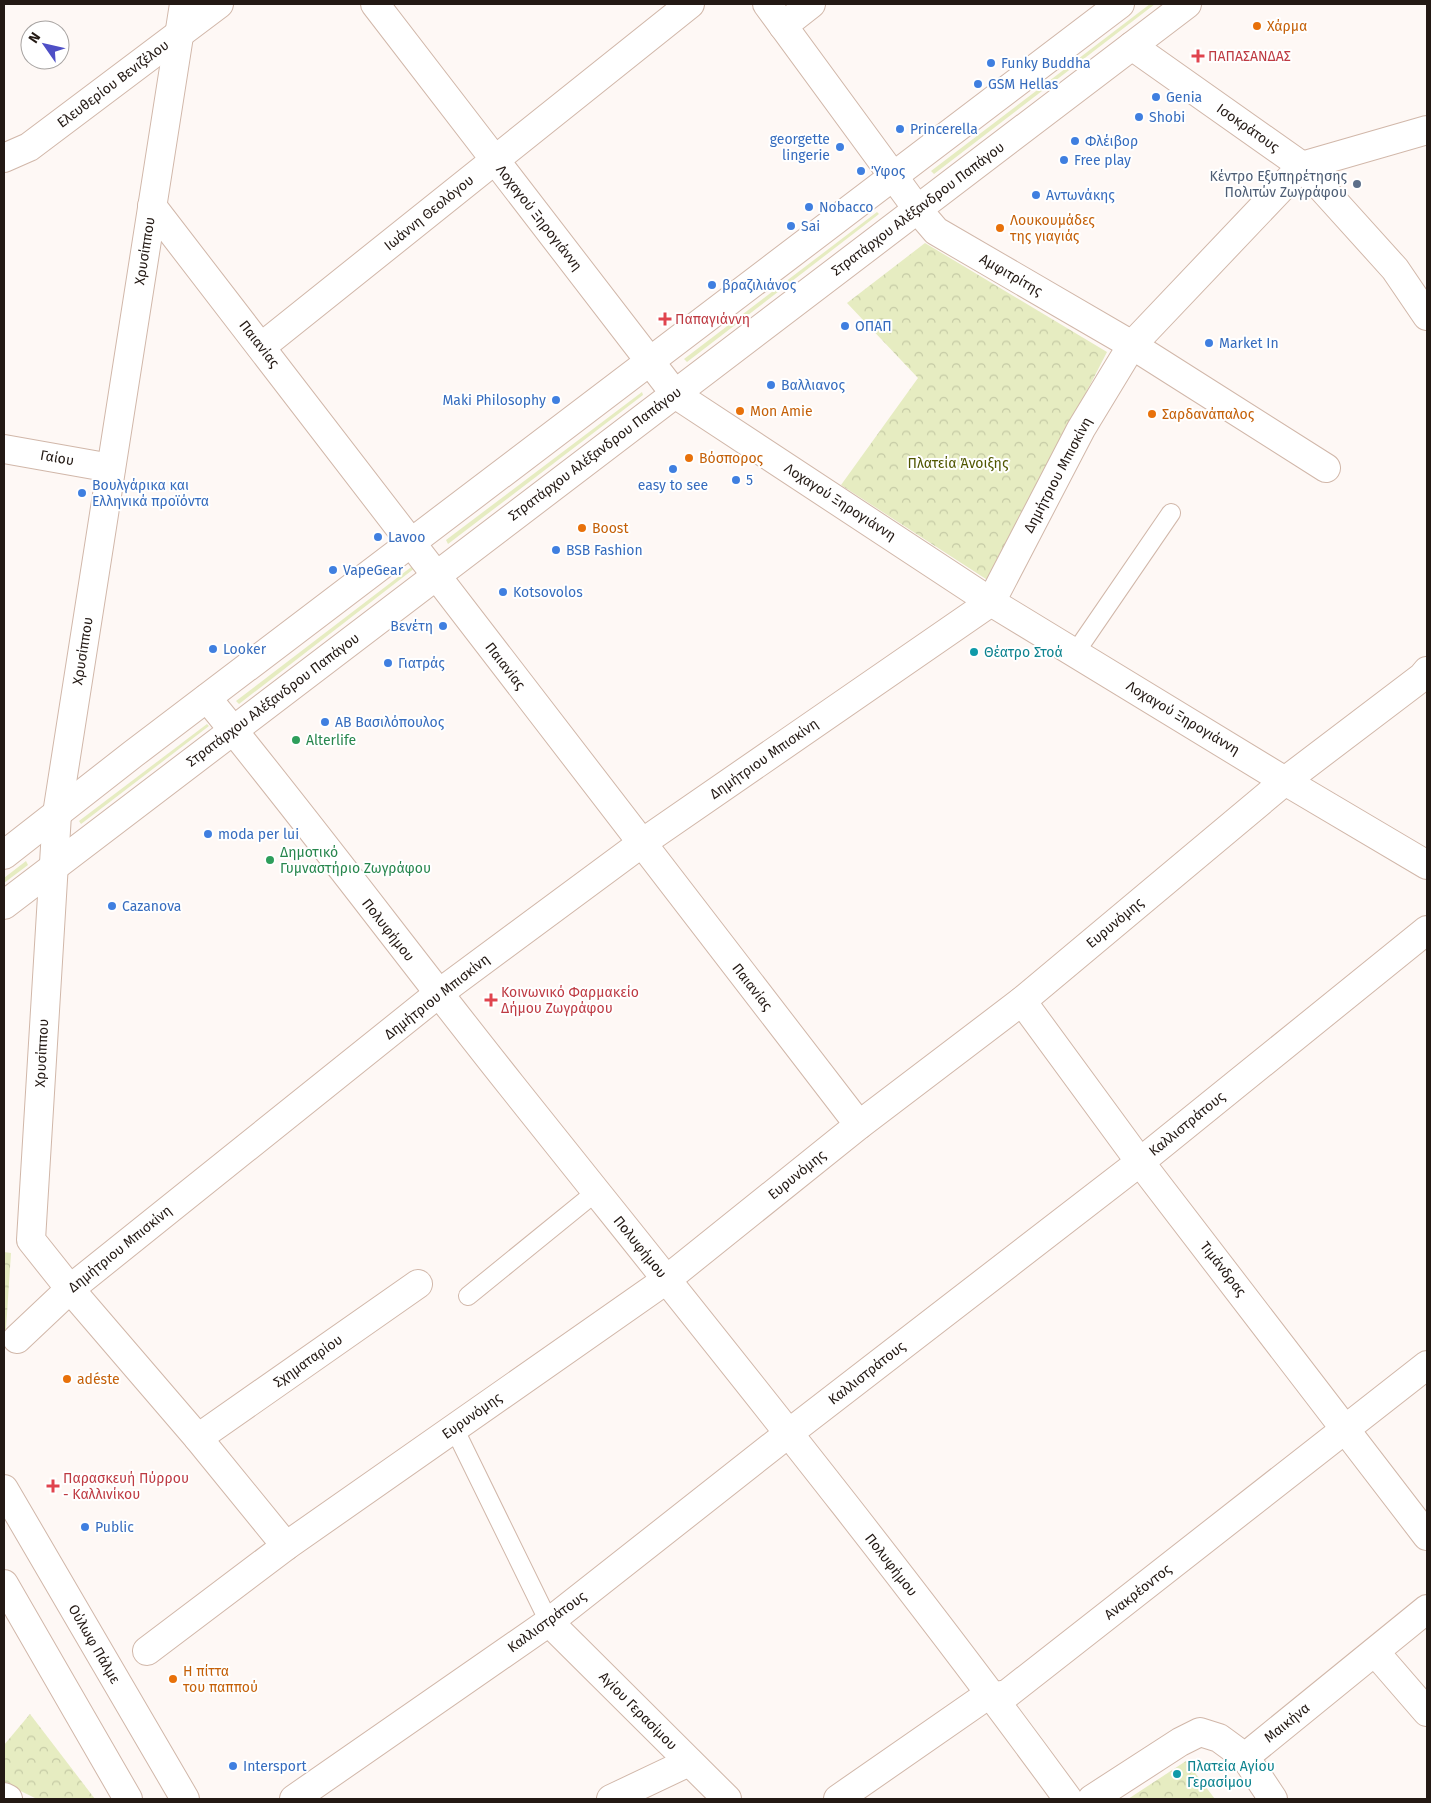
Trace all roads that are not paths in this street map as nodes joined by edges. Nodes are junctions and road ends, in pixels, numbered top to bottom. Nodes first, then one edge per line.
1 (184, 4) edge
2 (219, 4) edge
3 (375, 4) edge
4 (690, 4) edge
5 (766, 4) edge
6 (811, 4) edge
7 (1120, 4) edge
8 (1187, 4) edge
9 (783, 26) junction
10 (179, 35) junction
11 (1132, 46) junction
12 (1427, 130) edge
13 (4, 158) edge
14 (495, 161) junction
15 (1302, 166) junction
16 (894, 176) junction
17 (152, 206) junction
18 (918, 210) junction
19 (1427, 316) edge
20 (1132, 346) junction
21 (261, 347) junction
22 (651, 361) junction
23 (675, 394) junction
24 (4, 449) edge
25 (111, 468) junction
26 (1326, 468) dead end
27 (1172, 513) dead end
28 (412, 544) junction
29 (436, 576) junction
30 (991, 602) junction
31 (1075, 652) junction
32 (1427, 671) edge
33 (208, 698) junction
34 (233, 730) junction
35 (1285, 781) junction
36 (57, 814) junction
37 (642, 843) junction
38 (4, 855) edge
39 (1427, 865) edge
40 (53, 868) junction
41 (4, 905) edge
42 (1427, 930) edge
43 (438, 994) junction
44 (1022, 1001) junction
45 (859, 1126) junction
46 (1140, 1162) junction
47 (596, 1192) junction
48 (666, 1280) junction
49 (418, 1284) dead end
50 (70, 1289) junction
51 (468, 1296) dead end
52 (17, 1339) dead end
53 (1427, 1365) edge
54 (454, 1428) junction
55 (1347, 1429) junction
56 (790, 1433) junction
57 (198, 1438) junction
58 (4, 1489) edge
59 (1427, 1536) edge
60 (286, 1546) junction
61 (4, 1584) edge
62 (1427, 1609) edge
63 (549, 1622) junction
64 (147, 1651) dead end
65 (1375, 1652) junction
66 (994, 1697) junction
67 (1427, 1712) edge
68 (1245, 1757) junction
69 (690, 1762) junction
70 (4, 1797) edge
71 (8, 1799) edge
72 (128, 1799) edge
73 (185, 1799) edge
74 (294, 1799) edge
75 (611, 1799) edge
76 (727, 1799) edge
77 (838, 1799) edge
78 (1068, 1799) edge
79 (1092, 1799) edge
80 (1273, 1799) edge

1 - 10 street, Χρυσίππου
2 - 10 street, Ελευθερίου Βενιζέλου
3 - 14 street, Λοχαγού Ξηρογιάννη
4 - 14 street, Ιωάννη Θεολόγου
5 - 9 street, Αμφιτρίτης
6 - 9 street
7 - 16 street
8 - 11 street, Στρατάρχου Αλέξανδρου Παπάγου
9 - 16 street, Αμφιτρίτης
10 - 13 street, Ελευθερίου Βενιζέλου
10 - 17 street, Χρυσίππου
11 - 15 street, Ισοκράτους
11 - 18 street, Στρατάρχου Αλέξανδρου Παπάγου
12 - 15 street
14 - 21 street, Ιωάννη Θεολόγου
14 - 22 street, Λοχαγού Ξηρογιάννη
15 - 19 street, Ισοκράτους
15 - 20 street, Δημήτριου Μπισκίνη
16 - 18 street, Αμφιτρίτης
16 - 22 street
17 - 21 street, Παιανίας
17 - 25 street, Χρυσίππου
18 - 20 street, Αμφιτρίτης
18 - 23 street, Στρατάρχου Αλέξανδρου Παπάγου
20 - 26 street, Αμφιτρίτης
20 - 30 street, Δημήτριου Μπισκίνη
21 - 28 street, Παιανίας
22 - 23 street, Λοχαγού Ξηρογιάννη
22 - 28 street
23 - 29 street, Στρατάρχου Αλέξανδρου Παπάγου
23 - 30 street, Λοχαγού Ξηρογιάννη
24 - 25 street, Γαίου
25 - 36 street, Χρυσίππου
27 - 31 lane
28 - 29 street, Παιανίας
28 - 33 street
29 - 34 street, Στρατάρχου Αλέξανδρου Παπάγου
29 - 37 street, Παιανίας
30 - 31 street, Λοχαγού Ξηρογιάννη
30 - 37 street, Δημήτριου Μπισκίνη
31 - 35 street, Λοχαγού Ξηρογιάννη
32 - 35 street, Ευρυνόμης
33 - 34 street, Πολυφήμου
33 - 36 street
34 - 40 street, Στρατάρχου Αλέξανδρου Παπάγου
34 - 43 street, Πολυφήμου
35 - 39 street, Λοχαγού Ξηρογιάννη
35 - 44 street, Ευρυνόμης
36 - 38 street
36 - 40 street, Χρυσίππου
37 - 43 street, Δημήτριου Μπισκίνη
37 - 45 street, Παιανίας
40 - 41 street, Στρατάρχου Αλέξανδρου Παπάγου
40 - 50 street, Χρυσίππου
42 - 46 street, Καλλιστράτους
43 - 47 street, Πολυφήμου
43 - 50 street, Δημήτριου Μπισκίνη
44 - 45 street, Ευρυνόμης
44 - 46 street, Τιμάνδρας
45 - 48 street, Ευρυνόμης
46 - 55 street, Τιμάνδρας
46 - 56 street, Καλλιστράτους
47 - 48 street, Πολυφήμου
47 - 51 lane
48 - 54 street, Ευρυνόμης
48 - 56 street, Πολυφήμου
49 - 57 street, Σχηματαρίου
50 - 52 street, Δημήτριου Μπισκίνη
50 - 57 street
53 - 55 street, Ανακρέοντος
54 - 60 street, Ευρυνόμης
54 - 63 lane
55 - 59 street, Τιμάνδρας
55 - 66 street, Ανακρέοντος
56 - 63 street, Καλλιστράτους
56 - 66 street, Πολυφήμου
57 - 60 street
58 - 73 street, Ούλωφ Πάλμε
60 - 64 street, Ευρυνόμης
61 - 72 street
62 - 65 street, Μαικήνα
63 - 69 street, Αγίου Γερασίμου
63 - 74 street, Καλλιστράτους
65 - 67 street
65 - 68 street, Μαικήνα
66 - 77 street, Ανακρέοντος
66 - 78 street, Πολυφήμου
68 - 79 street
68 - 80 street
69 - 75 street
69 - 76 street, Αγίου Γερασίμου
70 - 71 street

